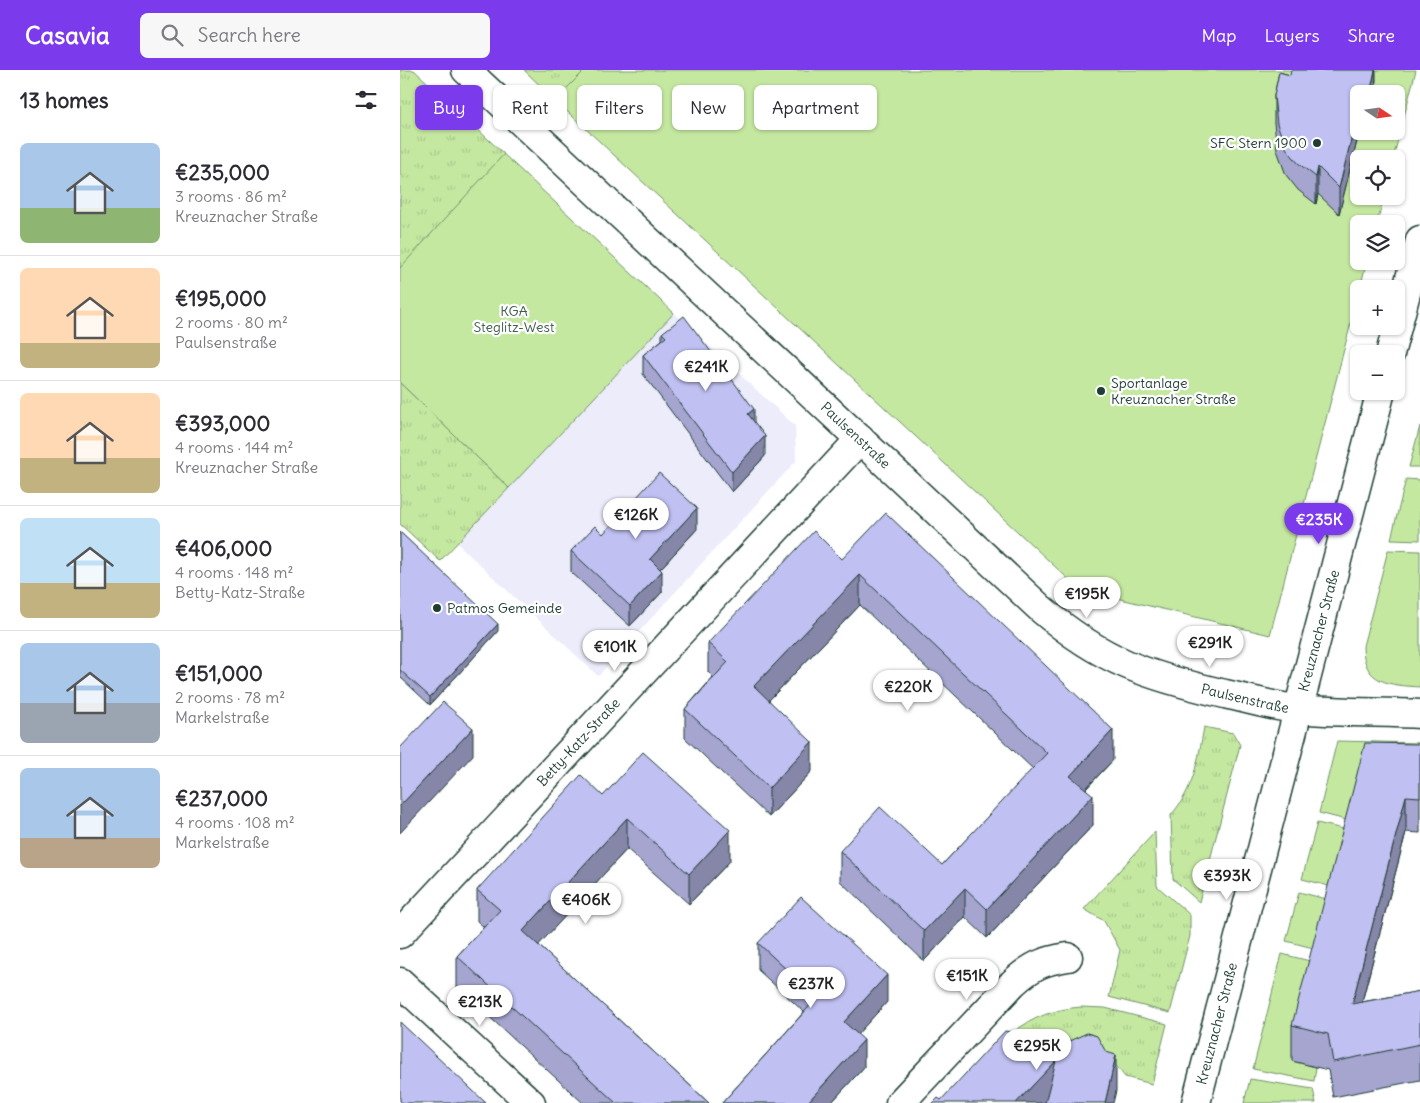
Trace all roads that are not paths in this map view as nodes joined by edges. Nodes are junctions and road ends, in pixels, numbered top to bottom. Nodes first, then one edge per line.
1 (466, 70) edge
2 (1420, 240) edge
3 (1392, 345) edge
4 (1379, 400) edge
5 (860, 439) junction
6 (1298, 709) junction
7 (1420, 714) edge
8 (400, 934) edge
9 (1068, 957) dead end
10 (400, 982) edge
11 (531, 1103) edge
12 (900, 1103) edge
13 (1196, 1103) edge

1 - 5 street, Paulsenstraße
2 - 3 street
4 - 6 street, Kreuznacher Straße
5 - 6 street, Paulsenstraße
5 - 8 street, Betty-Katz-Straße
6 - 7 street, Paulsenstraße
6 - 13 street, Kreuznacher Straße
9 - 12 street
10 - 11 street

